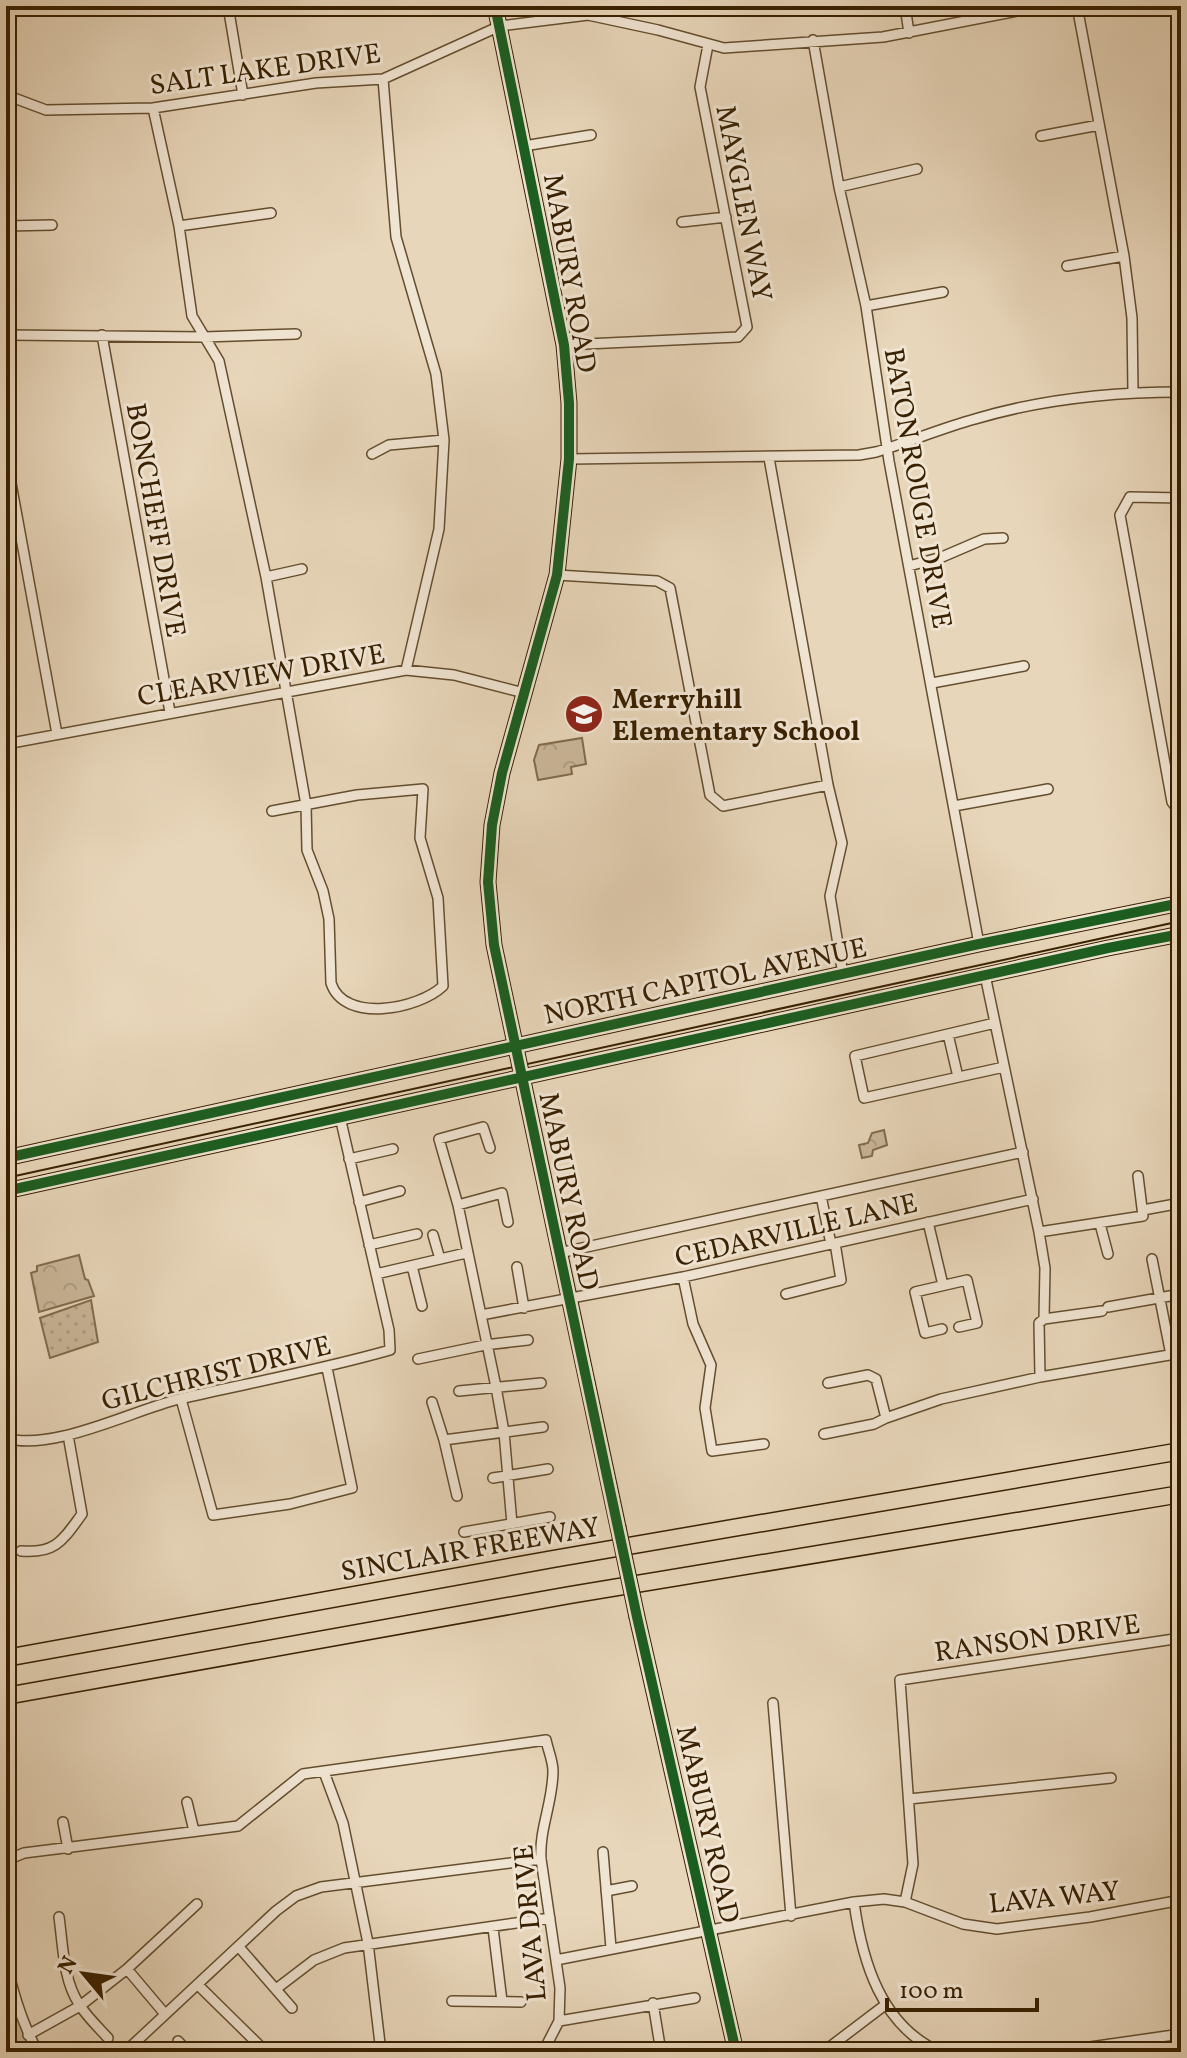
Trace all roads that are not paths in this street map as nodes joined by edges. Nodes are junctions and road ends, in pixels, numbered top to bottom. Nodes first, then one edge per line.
1 (228, 6) edge
2 (495, 6) edge
3 (905, 6) edge
4 (1043, 6) edge
5 (1077, 6) edge
6 (500, 26) junction
7 (909, 33) junction
8 (813, 40) junction
9 (708, 45) junction
10 (383, 79) junction
11 (6, 95) edge
12 (243, 95) junction
13 (153, 108) junction
14 (1099, 125) junction
15 (591, 135) dead end
16 (1041, 136) dead end
17 (524, 146) junction
18 (917, 169) dead end
19 (839, 187) junction
20 (271, 213) dead end
21 (726, 217) junction
22 (682, 222) dead end
23 (52, 225) dead end
24 (6, 226) edge
25 (179, 226) junction
26 (1124, 256) junction
27 (1067, 266) dead end
28 (943, 292) dead end
29 (866, 306) junction
30 (296, 334) dead end
31 (6, 335) edge
32 (102, 335) junction
33 (204, 337) junction
34 (564, 345) junction
35 (1133, 392) junction
36 (1181, 392) edge
37 (444, 440) junction
38 (888, 448) junction
39 (372, 454) dead end
40 (6, 456) edge
41 (769, 458) junction
42 (569, 459) junction
43 (1181, 498) edge
44 (1003, 538) dead end
45 (909, 566) junction
46 (302, 569) dead end
47 (557, 575) junction
48 (266, 577) junction
49 (1024, 666) dead end
50 (406, 670) junction
51 (932, 683) junction
52 (286, 693) junction
53 (524, 693) junction
54 (170, 712) junction
55 (57, 734) junction
56 (6, 744) edge
57 (828, 785) junction
58 (1048, 789) dead end
59 (306, 805) junction
60 (954, 806) junction
61 (272, 811) dead end
62 (1181, 814) edge
63 (1181, 903) edge
64 (1181, 934) edge
65 (979, 944) junction
66 (843, 974) junction
67 (985, 975) junction
68 (995, 1023) junction
69 (948, 1034) junction
70 (516, 1047) junction
71 (1004, 1067) junction
72 (958, 1077) junction
73 (522, 1078) junction
74 (340, 1117) junction
75 (490, 1148) dead end
76 (393, 1149) dead end
77 (1023, 1152) junction
78 (6, 1158) edge
79 (349, 1159) junction
80 (1138, 1176) dead end
81 (6, 1191) edge
82 (400, 1191) dead end
83 (821, 1196) junction
84 (1033, 1199) junction
85 (359, 1202) junction
86 (1181, 1203) edge
87 (458, 1205) junction
88 (1143, 1210) junction
89 (508, 1222) dead end
90 (928, 1222) junction
91 (1100, 1224) junction
92 (1039, 1232) junction
93 (417, 1234) dead end
94 (433, 1235) dead end
95 (833, 1244) junction
96 (369, 1245) junction
97 (466, 1253) junction
98 (559, 1253) junction
99 (1108, 1254) dead end
100 (440, 1259) junction
101 (1152, 1259) dead end
102 (412, 1266) junction
103 (517, 1267) dead end
104 (376, 1274) junction
105 (683, 1277) junction
106 (943, 1285) junction
107 (786, 1294) dead end
108 (1181, 1294) edge
109 (1159, 1298) junction
110 (569, 1300) junction
111 (422, 1306) dead end
112 (524, 1308) junction
113 (481, 1315) junction
114 (1044, 1319) junction
115 (959, 1327) dead end
116 (942, 1329) dead end
117 (528, 1340) dead end
118 (485, 1345) junction
119 (1176, 1354) edge
120 (418, 1359) dead end
121 (327, 1368) junction
122 (1040, 1377) junction
123 (541, 1383) dead end
124 (828, 1383) dead end
125 (496, 1387) junction
126 (459, 1391) dead end
127 (181, 1399) junction
128 (432, 1402) dead end
129 (886, 1418) junction
130 (543, 1427) dead end
131 (504, 1432) junction
132 (824, 1434) dead end
133 (68, 1435) junction
134 (6, 1438) edge
135 (444, 1440) junction
136 (764, 1444) dead end
137 (1181, 1451) edge
138 (548, 1469) dead end
139 (508, 1476) junction
140 (493, 1478) dead end
141 (1181, 1494) edge
142 (457, 1496) dead end
143 (550, 1517) dead end
144 (512, 1524) junction
145 (464, 1532) dead end
146 (21, 1551) dead end
147 (1181, 1638) edge
148 (6, 1658) edge
149 (6, 1696) edge
150 (773, 1703) dead end
151 (324, 1772) junction
152 (1111, 1778) dead end
153 (909, 1799) junction
154 (187, 1802) dead end
155 (63, 1822) dead end
156 (194, 1831) junction
157 (68, 1849) junction
158 (603, 1852) dead end
159 (541, 1859) junction
160 (9, 1863) edge
161 (354, 1882) junction
162 (632, 1886) dead end
163 (606, 1891) junction
164 (1181, 1900) edge
165 (854, 1902) junction
166 (905, 1902) junction
167 (197, 1904) dead end
168 (791, 1916) junction
169 (59, 1917) dead end
170 (550, 1918) junction
171 (493, 1928) junction
172 (710, 1931) junction
173 (368, 1943) junction
174 (239, 1947) junction
175 (611, 1948) junction
176 (556, 1960) junction
177 (6, 1961) edge
178 (127, 1969) junction
179 (198, 1985) junction
180 (276, 1989) junction
181 (695, 1998) dead end
182 (452, 2001) dead end
183 (502, 2001) junction
184 (521, 2002) dead end
185 (653, 2003) junction
186 (885, 2005) junction
187 (80, 2006) junction
188 (292, 2008) dead end
189 (165, 2014) junction
190 (559, 2021) junction
191 (1181, 2034) edge
192 (28, 2035) junction
193 (108, 2038) dead end
194 (178, 2041) dead end
195 (381, 2050) edge
196 (38, 2052) edge
197 (125, 2052) edge
198 (188, 2052) edge
199 (262, 2052) edge
200 (345, 2052) edge
201 (543, 2052) edge
202 (661, 2052) edge
203 (736, 2052) edge
204 (827, 2052) edge
205 (940, 2052) edge
206 (1055, 2052) edge

1 - 12 street
2 - 6 main road, MABURY ROAD
3 - 7 street
4 - 7 street, SALT LAKE DRIVE
5 - 14 street
6 - 9 street, SALT LAKE DRIVE
6 - 10 street, SALT LAKE DRIVE
6 - 17 main road, MABURY ROAD
7 - 8 street, SALT LAKE DRIVE
8 - 9 street, SALT LAKE DRIVE
8 - 19 street, BATON ROUGE DRIVE
9 - 21 street, MAYGLEN WAY
10 - 12 street, SALT LAKE DRIVE
10 - 37 street
11 - 13 street, SALT LAKE DRIVE
12 - 13 street, SALT LAKE DRIVE
13 - 25 street
14 - 16 street
14 - 26 street
15 - 17 street
17 - 34 main road, MABURY ROAD
18 - 19 street
19 - 29 street, BATON ROUGE DRIVE
20 - 25 street
21 - 22 street
21 - 34 street, MAYGLEN WAY
23 - 24 street
25 - 33 street
26 - 27 street
26 - 35 street
28 - 29 street
29 - 38 street, BATON ROUGE DRIVE
30 - 33 street
31 - 32 street
32 - 33 street
32 - 54 street, BONCHEFF DRIVE
33 - 48 street
34 - 42 main road, MABURY ROAD
35 - 36 street
35 - 38 street
37 - 39 street
37 - 50 street
38 - 41 street
38 - 45 street, BATON ROUGE DRIVE
40 - 55 street
41 - 42 street
41 - 57 street
42 - 47 main road, MABURY ROAD
43 - 62 street
44 - 45 street
45 - 51 street, BATON ROUGE DRIVE
46 - 48 street
47 - 53 main road, MABURY ROAD
47 - 57 street
48 - 52 street
49 - 51 street
50 - 52 street, CLEARVIEW DRIVE
50 - 53 street, CLEARVIEW DRIVE
51 - 60 street, BATON ROUGE DRIVE
52 - 54 street, CLEARVIEW DRIVE
52 - 59 street
53 - 70 main road, MABURY ROAD
54 - 55 street, CLEARVIEW DRIVE
55 - 56 street, CLEARVIEW DRIVE
57 - 66 street
58 - 60 street
59 - 59 street
59 - 61 street
60 - 65 street, BATON ROUGE DRIVE
63 - 65 main road, NORTH CAPITOL AVENUE
64 - 67 main road, NORTH CAPITOL AVENUE
65 - 66 main road, NORTH CAPITOL AVENUE
66 - 70 main road, NORTH CAPITOL AVENUE
67 - 68 street
67 - 73 main road, NORTH CAPITOL AVENUE
68 - 69 street
68 - 71 street
69 - 72 street
69 - 72 street
70 - 73 main road, MABURY ROAD
70 - 78 main road, NORTH CAPITOL AVENUE
71 - 72 street
71 - 77 street
73 - 74 main road, NORTH CAPITOL AVENUE
73 - 98 main road, MABURY ROAD
74 - 79 street
74 - 81 main road, NORTH CAPITOL AVENUE
75 - 87 street
76 - 79 street
77 - 83 street
77 - 84 street
79 - 85 street
80 - 88 street
82 - 85 street
83 - 95 street
83 - 98 street
84 - 90 street, CEDARVILLE LANE
84 - 92 street
85 - 96 street
86 - 88 street
87 - 89 street
87 - 97 street
88 - 91 street
90 - 95 street, CEDARVILLE LANE
90 - 106 street
91 - 92 street
91 - 99 street
92 - 114 street
93 - 96 street
94 - 100 street
95 - 105 street, CEDARVILLE LANE
95 - 107 street
96 - 104 street
97 - 100 street
97 - 113 street
98 - 110 main road, MABURY ROAD
100 - 102 street
101 - 109 street
102 - 104 street
102 - 111 street
103 - 112 street
104 - 121 street, GILCHRIST DRIVE
105 - 110 street, CEDARVILLE LANE
105 - 136 street
106 - 115 street
106 - 116 street
108 - 109 street
109 - 114 street
109 - 119 street
110 - 112 street, CEDARVILLE LANE
110 - 172 main road, MABURY ROAD, bridge
112 - 113 street, CEDARVILLE LANE
113 - 118 street
114 - 122 street
117 - 118 street
118 - 120 street
118 - 125 street
119 - 122 street
121 - 127 street, GILCHRIST DRIVE
121 - 127 street
122 - 129 street
123 - 125 street
124 - 129 street
125 - 126 street
125 - 131 street
127 - 133 street, GILCHRIST DRIVE
128 - 135 street
129 - 132 street
130 - 131 street
131 - 135 street
131 - 139 street
133 - 134 street, GILCHRIST DRIVE
133 - 146 street
135 - 142 street
137 - 148 highway, SINCLAIR FREEWAY
138 - 139 street
139 - 140 street
139 - 144 street
141 - 149 highway
143 - 144 street
144 - 145 street
147 - 153 street, RANSON DRIVE
150 - 168 street
151 - 156 street
151 - 159 street, LAVA DRIVE
151 - 161 street
152 - 153 street
153 - 166 street
154 - 156 street
155 - 157 street
156 - 157 street
157 - 160 street
158 - 163 street
159 - 161 street
159 - 170 street, LAVA DRIVE
161 - 173 street
161 - 174 street
162 - 163 street
163 - 175 street
164 - 166 street, LAVA WAY
165 - 166 street, LAVA WAY
165 - 168 street, LAVA WAY
165 - 186 street
167 - 178 street
168 - 172 street, LAVA WAY
169 - 187 street
170 - 171 street
170 - 176 street, LAVA DRIVE
171 - 173 street
171 - 183 street
172 - 175 street, LAVA WAY
172 - 203 main road, MABURY ROAD
173 - 180 street
173 - 195 street
174 - 179 street
174 - 180 street
175 - 176 street, LAVA WAY
176 - 190 street, LAVA DRIVE
177 - 192 street
178 - 187 street
178 - 189 street
179 - 189 street
179 - 199 street
180 - 188 street
181 - 185 street
182 - 183 street
183 - 184 street
185 - 190 street
185 - 202 street
186 - 204 street
186 - 205 street
187 - 192 street
187 - 193 street
189 - 197 street
190 - 201 street, LAVA DRIVE
191 - 206 street
192 - 196 street
194 - 198 street
195 - 200 street

